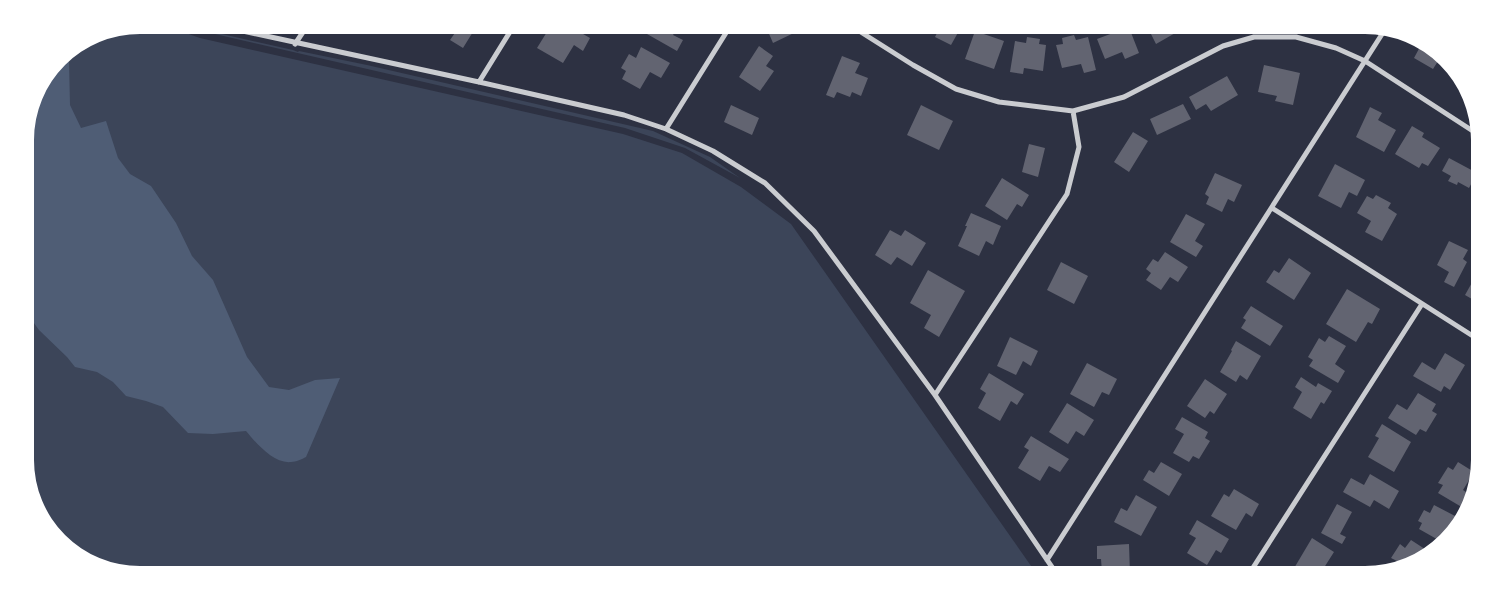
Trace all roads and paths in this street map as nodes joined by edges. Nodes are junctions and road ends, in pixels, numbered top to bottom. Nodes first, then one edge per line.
1 (253, 34) edge
2 (302, 34) edge
3 (509, 34) edge
4 (725, 34) edge
5 (865, 34) edge
6 (1381, 35) edge
7 (295, 44) junction
8 (1365, 61) junction
9 (479, 82) junction
10 (1073, 111) junction
11 (666, 129) junction
12 (1470, 129) edge
13 (1272, 208) junction
14 (1422, 304) junction
15 (1471, 335) edge
16 (935, 394) junction
17 (1047, 560) junction
18 (1051, 566) edge
19 (1254, 566) edge

1 - 7 street
2 - 7 street
3 - 9 street
4 - 11 street
5 - 10 street
6 - 8 street
7 - 9 street
8 - 10 street
8 - 12 street
8 - 13 street
9 - 11 street
10 - 16 street
11 - 16 street
13 - 14 street
13 - 17 street
14 - 15 street
14 - 19 street
16 - 17 street
17 - 18 street

